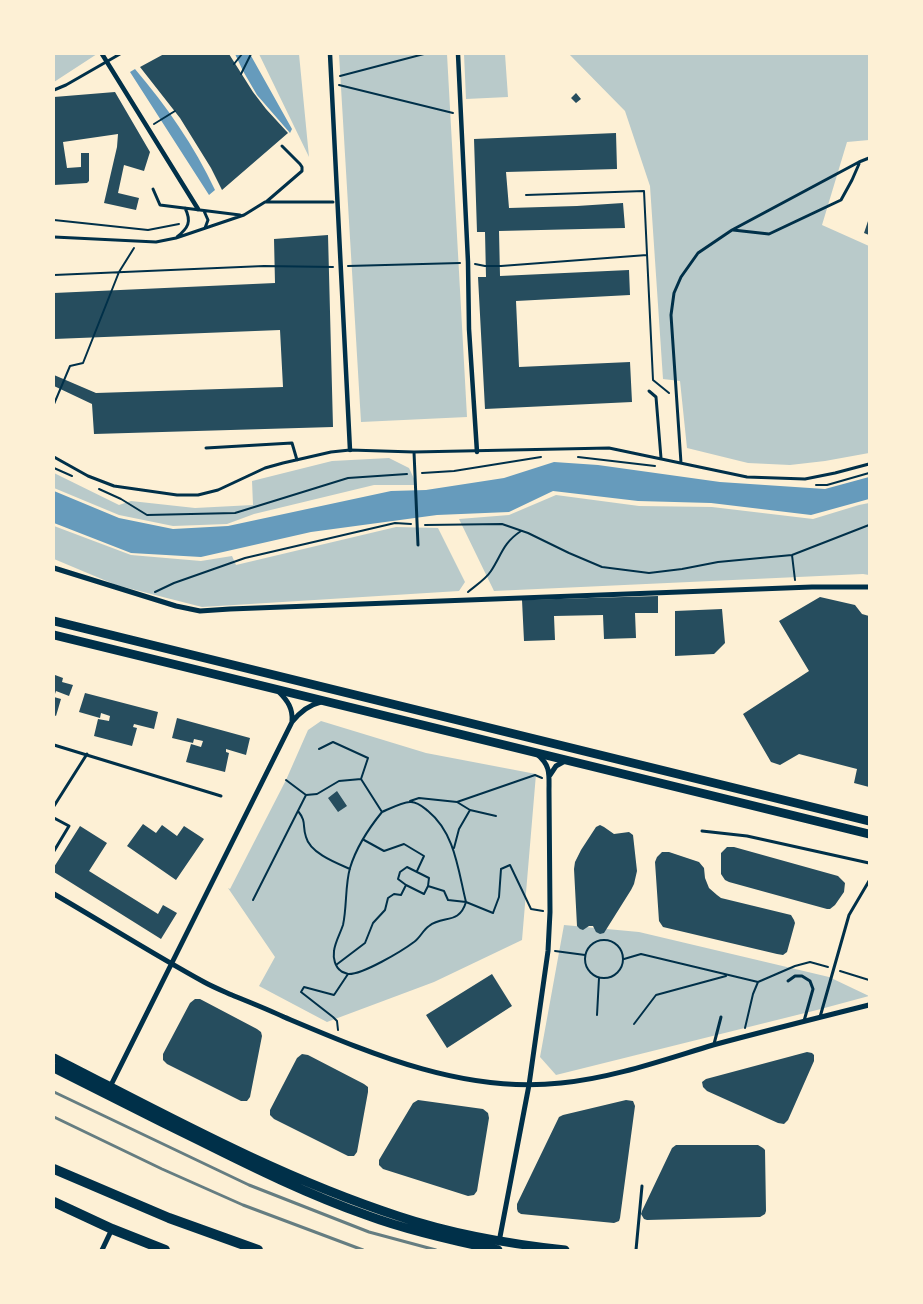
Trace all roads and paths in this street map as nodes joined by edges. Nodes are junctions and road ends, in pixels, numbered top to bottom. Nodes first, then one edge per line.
1 (102, 54) edge
2 (120, 54) edge
3 (242, 54) edge
4 (250, 54) edge
5 (330, 54) edge
6 (424, 54) edge
7 (458, 54) edge
8 (106, 62) junction
9 (234, 64) dead end
10 (241, 74) dead end
11 (331, 81) junction
12 (54, 90) edge
13 (175, 111) dead end
14 (461, 115) junction
15 (148, 128) junction
16 (282, 146) dead end
17 (869, 158) edge
18 (859, 162) junction
19 (154, 189) dead end
20 (526, 195) dead end
21 (265, 202) junction
22 (333, 202) dead end
23 (185, 208) junction
24 (201, 210) junction
25 (244, 215) junction
26 (54, 220) edge
27 (179, 224) dead end
28 (204, 228) junction
29 (732, 230) junction
30 (54, 237) edge
31 (176, 238) junction
32 (137, 242) junction
33 (647, 255) junction
34 (468, 262) junction
35 (341, 267) junction
36 (119, 272) junction
37 (54, 275) edge
38 (649, 391) dead end
39 (676, 398) junction
40 (54, 404) edge
41 (206, 448) dead end
42 (350, 450) junction
43 (414, 452) junction
44 (477, 452) junction
45 (579, 457) dead end
46 (54, 458) edge
47 (540, 458) dead end
48 (660, 458) junction
49 (296, 460) junction
50 (681, 463) junction
51 (869, 464) edge
52 (658, 466) dead end
53 (54, 468) edge
54 (869, 473) edge
55 (415, 474) junction
56 (74, 477) dead end
57 (808, 485) dead end
58 (97, 488) dead end
59 (412, 524) dead end
60 (421, 525) dead end
61 (869, 525) edge
62 (521, 531) junction
63 (418, 545) dead end
64 (792, 555) junction
65 (54, 568) edge
66 (869, 587) edge
67 (796, 588) junction
68 (144, 597) junction
69 (459, 600) junction
70 (54, 621) edge
71 (54, 635) edge
72 (277, 690) junction
73 (324, 701) junction
74 (292, 722) junction
75 (54, 745) edge
76 (319, 749) dead end
77 (535, 752) junction
78 (87, 754) junction
79 (566, 760) junction
80 (535, 775) dead end
81 (550, 775) junction
82 (361, 779) junction
83 (286, 780) dead end
84 (306, 795) junction
85 (221, 796) dead end
86 (410, 801) junction
87 (457, 802) junction
88 (54, 806) edge
89 (470, 810) junction
90 (298, 811) junction
91 (382, 812) junction
92 (496, 816) dead end
93 (54, 818) edge
94 (869, 821) edge
95 (702, 831) dead end
96 (869, 834) edge
97 (364, 840) junction
98 (453, 850) junction
99 (54, 851) edge
100 (869, 864) edge
101 (350, 869) junction
102 (418, 871) junction
103 (869, 881) edge
104 (406, 885) junction
105 (428, 886) junction
106 (54, 894) edge
107 (253, 900) dead end
108 (466, 902) junction
109 (550, 912) junction
110 (548, 951) junction
111 (585, 955) junction
112 (624, 958) junction
113 (171, 963) junction
114 (336, 965) junction
115 (834, 969) junction
116 (348, 974) junction
117 (728, 975) junction
118 (599, 978) junction
119 (869, 980) edge
120 (788, 981) dead end
121 (758, 982) junction
122 (869, 1005) edge
123 (597, 1015) dead end
124 (721, 1017) dead end
125 (819, 1018) junction
126 (804, 1022) junction
127 (634, 1024) dead end
128 (743, 1037) junction
129 (340, 1040) junction
130 (714, 1045) junction
131 (54, 1058) edge
132 (54, 1068) edge
133 (529, 1085) junction
134 (108, 1090) junction
135 (54, 1169) edge
136 (642, 1186) dead end
137 (54, 1202) edge
138 (112, 1229) junction
139 (498, 1247) edge
140 (102, 1250) edge
141 (165, 1250) edge
142 (258, 1250) edge
143 (565, 1250) edge
144 (636, 1250) edge

1 - 8 street
2 - 8 lane
3 - 9 path
4 - 10 path
5 - 11 street
6 - 11 path
7 - 14 street
8 - 12 lane
8 - 15 street
11 - 14 path
11 - 35 street
13 - 15 path
14 - 34 street
15 - 24 street
16 - 21 lane
17 - 18 lane
18 - 29 lane
18 - 29 lane
19 - 23 lane
20 - 33 path
21 - 22 lane
21 - 25 lane
23 - 24 lane
23 - 31 lane
24 - 25 lane
24 - 28 lane
25 - 28 lane
26 - 27 path
28 - 31 lane
29 - 39 lane
30 - 32 lane
31 - 32 lane
32 - 36 path
33 - 34 path
33 - 39 path
34 - 35 path
34 - 44 street
35 - 36 path
35 - 42 street
36 - 37 path
36 - 40 path
38 - 48 lane
39 - 50 lane
41 - 49 lane
42 - 43 lane
42 - 49 lane
43 - 44 lane
43 - 55 lane
44 - 48 lane
45 - 52 path
46 - 49 lane
47 - 55 path
48 - 50 lane
50 - 51 lane
53 - 56 path
54 - 57 path
55 - 58 path
55 - 63 lane
59 - 68 path
60 - 62 path
61 - 64 path
62 - 64 path
62 - 69 path
64 - 67 path
65 - 68 street
66 - 67 street
67 - 69 street
68 - 69 street
70 - 94 main road
71 - 72 main road
72 - 73 main road
72 - 74 street
73 - 74 street
73 - 77 main road
74 - 113 street
75 - 78 lane
76 - 82 path
77 - 79 main road
77 - 81 street
78 - 85 lane
78 - 88 lane
79 - 81 street
79 - 96 main road
80 - 87 path
81 - 109 street
82 - 84 path
82 - 91 path
83 - 84 path
84 - 90 path
86 - 87 path
86 - 91 path
86 - 98 path
87 - 89 path
89 - 92 path
89 - 98 path
90 - 101 path
90 - 107 path
91 - 97 path
93 - 99 lane
95 - 100 lane
97 - 101 path
97 - 102 path
98 - 108 path
101 - 114 path
102 - 104 path
102 - 105 path
103 - 115 lane
104 - 105 path
104 - 114 path
105 - 108 path
106 - 113 street
108 - 109 path
108 - 116 path
109 - 110 street
110 - 111 path
110 - 133 street
111 - 112 path
111 - 118 path
112 - 117 path
112 - 118 path
113 - 129 street
113 - 134 street
114 - 116 path
115 - 119 path
115 - 121 path
115 - 125 lane
116 - 129 path
117 - 121 path
117 - 127 path
118 - 123 path
120 - 126 lane
121 - 128 path
122 - 125 street
124 - 130 lane
125 - 126 street
126 - 128 street
128 - 130 street
129 - 133 street
130 - 133 street
131 - 134 main road
132 - 134 main road
133 - 139 street
134 - 139 main road
135 - 142 main road
136 - 144 lane
137 - 138 main road
138 - 140 street
138 - 141 main road
139 - 143 main road

